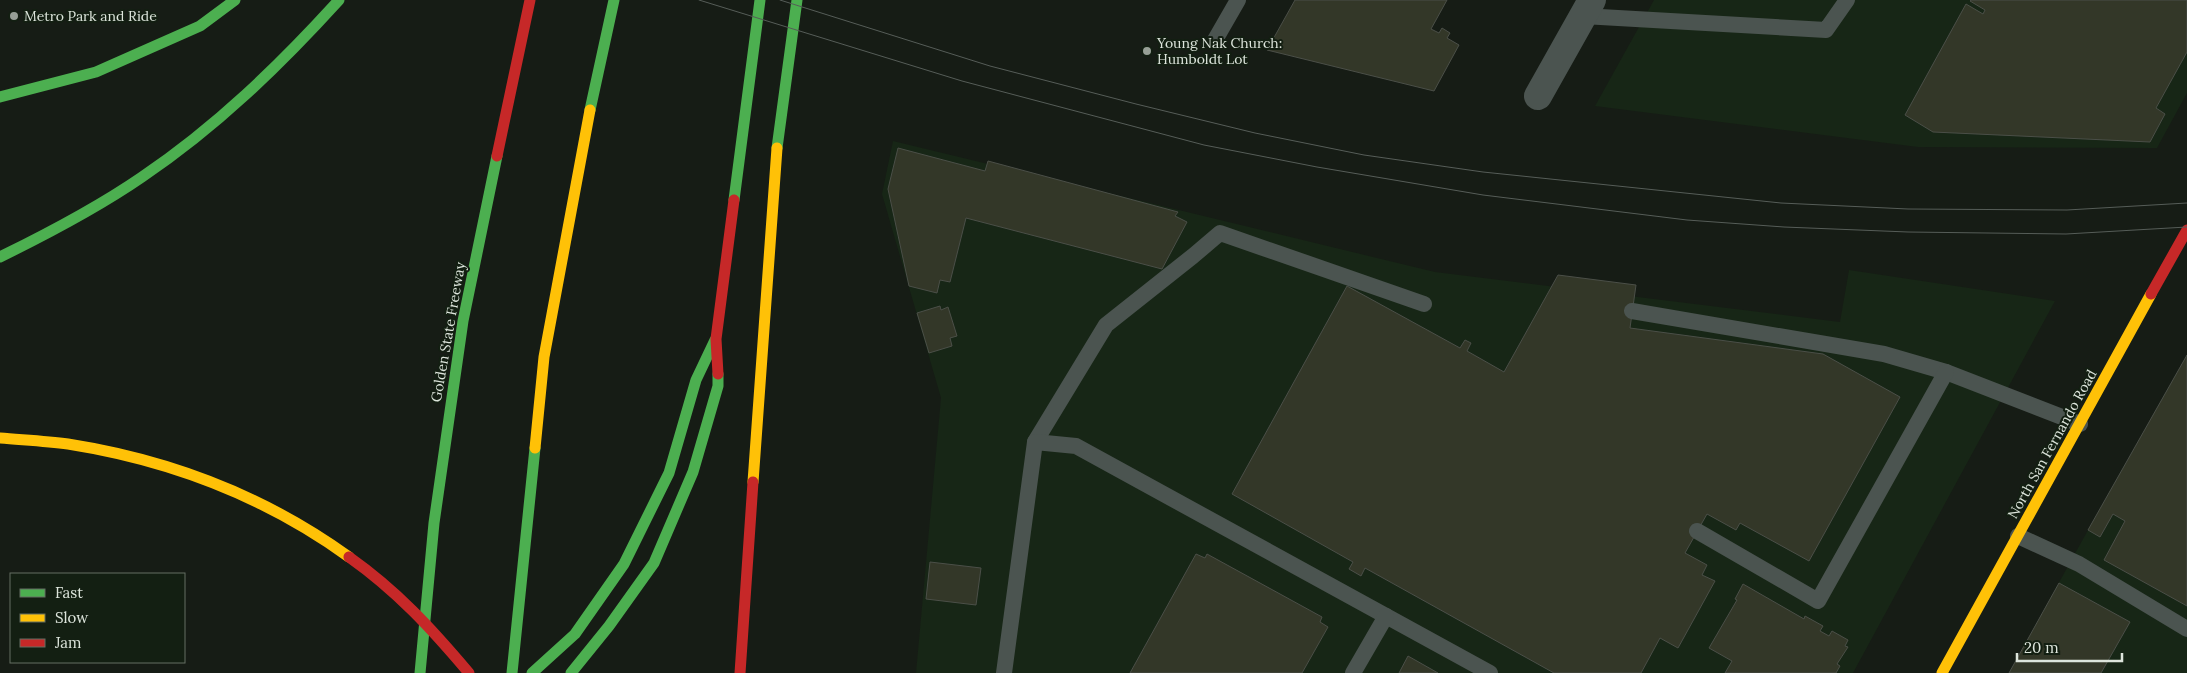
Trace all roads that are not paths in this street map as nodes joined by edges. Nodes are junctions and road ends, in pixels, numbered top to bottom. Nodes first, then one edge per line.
1 (235, 0) edge
2 (340, 0) edge
3 (530, 0) edge
4 (614, 0) edge
5 (760, 0) edge
6 (797, 0) edge
7 (1238, 0) edge
8 (1847, 0) edge
9 (1587, 8) edge
10 (1215, 40) dead end
11 (1538, 96) dead end
12 (0, 97) edge
13 (2187, 230) edge
14 (0, 257) edge
15 (1424, 304) dead end
16 (1632, 311) dead end
17 (716, 338) junction
18 (1946, 372) junction
19 (2080, 424) junction
20 (0, 438) edge
21 (1035, 442) junction
22 (1697, 531) dead end
23 (2018, 536) junction
24 (1386, 616) junction
25 (2187, 629) edge
26 (420, 673) edge
27 (469, 673) edge
28 (512, 673) edge
29 (532, 673) edge
30 (571, 673) edge
31 (740, 673) edge
32 (1004, 673) edge
33 (1353, 673) edge
34 (1490, 673) edge
35 (1942, 673) edge

1 - 12 main road
2 - 14 main road
3 - 26 main road, Golden State Freeway
4 - 28 main road
5 - 17 main road
6 - 31 main road
7 - 10 lane
8 - 9 lane
9 - 11 street
13 - 19 main road, North San Fernando Road
15 - 21 lane
16 - 18 lane
17 - 29 main road
17 - 30 main road
18 - 19 lane
18 - 22 lane
19 - 23 main road, North San Fernando Road
20 - 27 main road
21 - 24 lane
21 - 32 lane
23 - 25 lane
23 - 35 main road, North San Fernando Road
24 - 33 lane
24 - 34 lane

